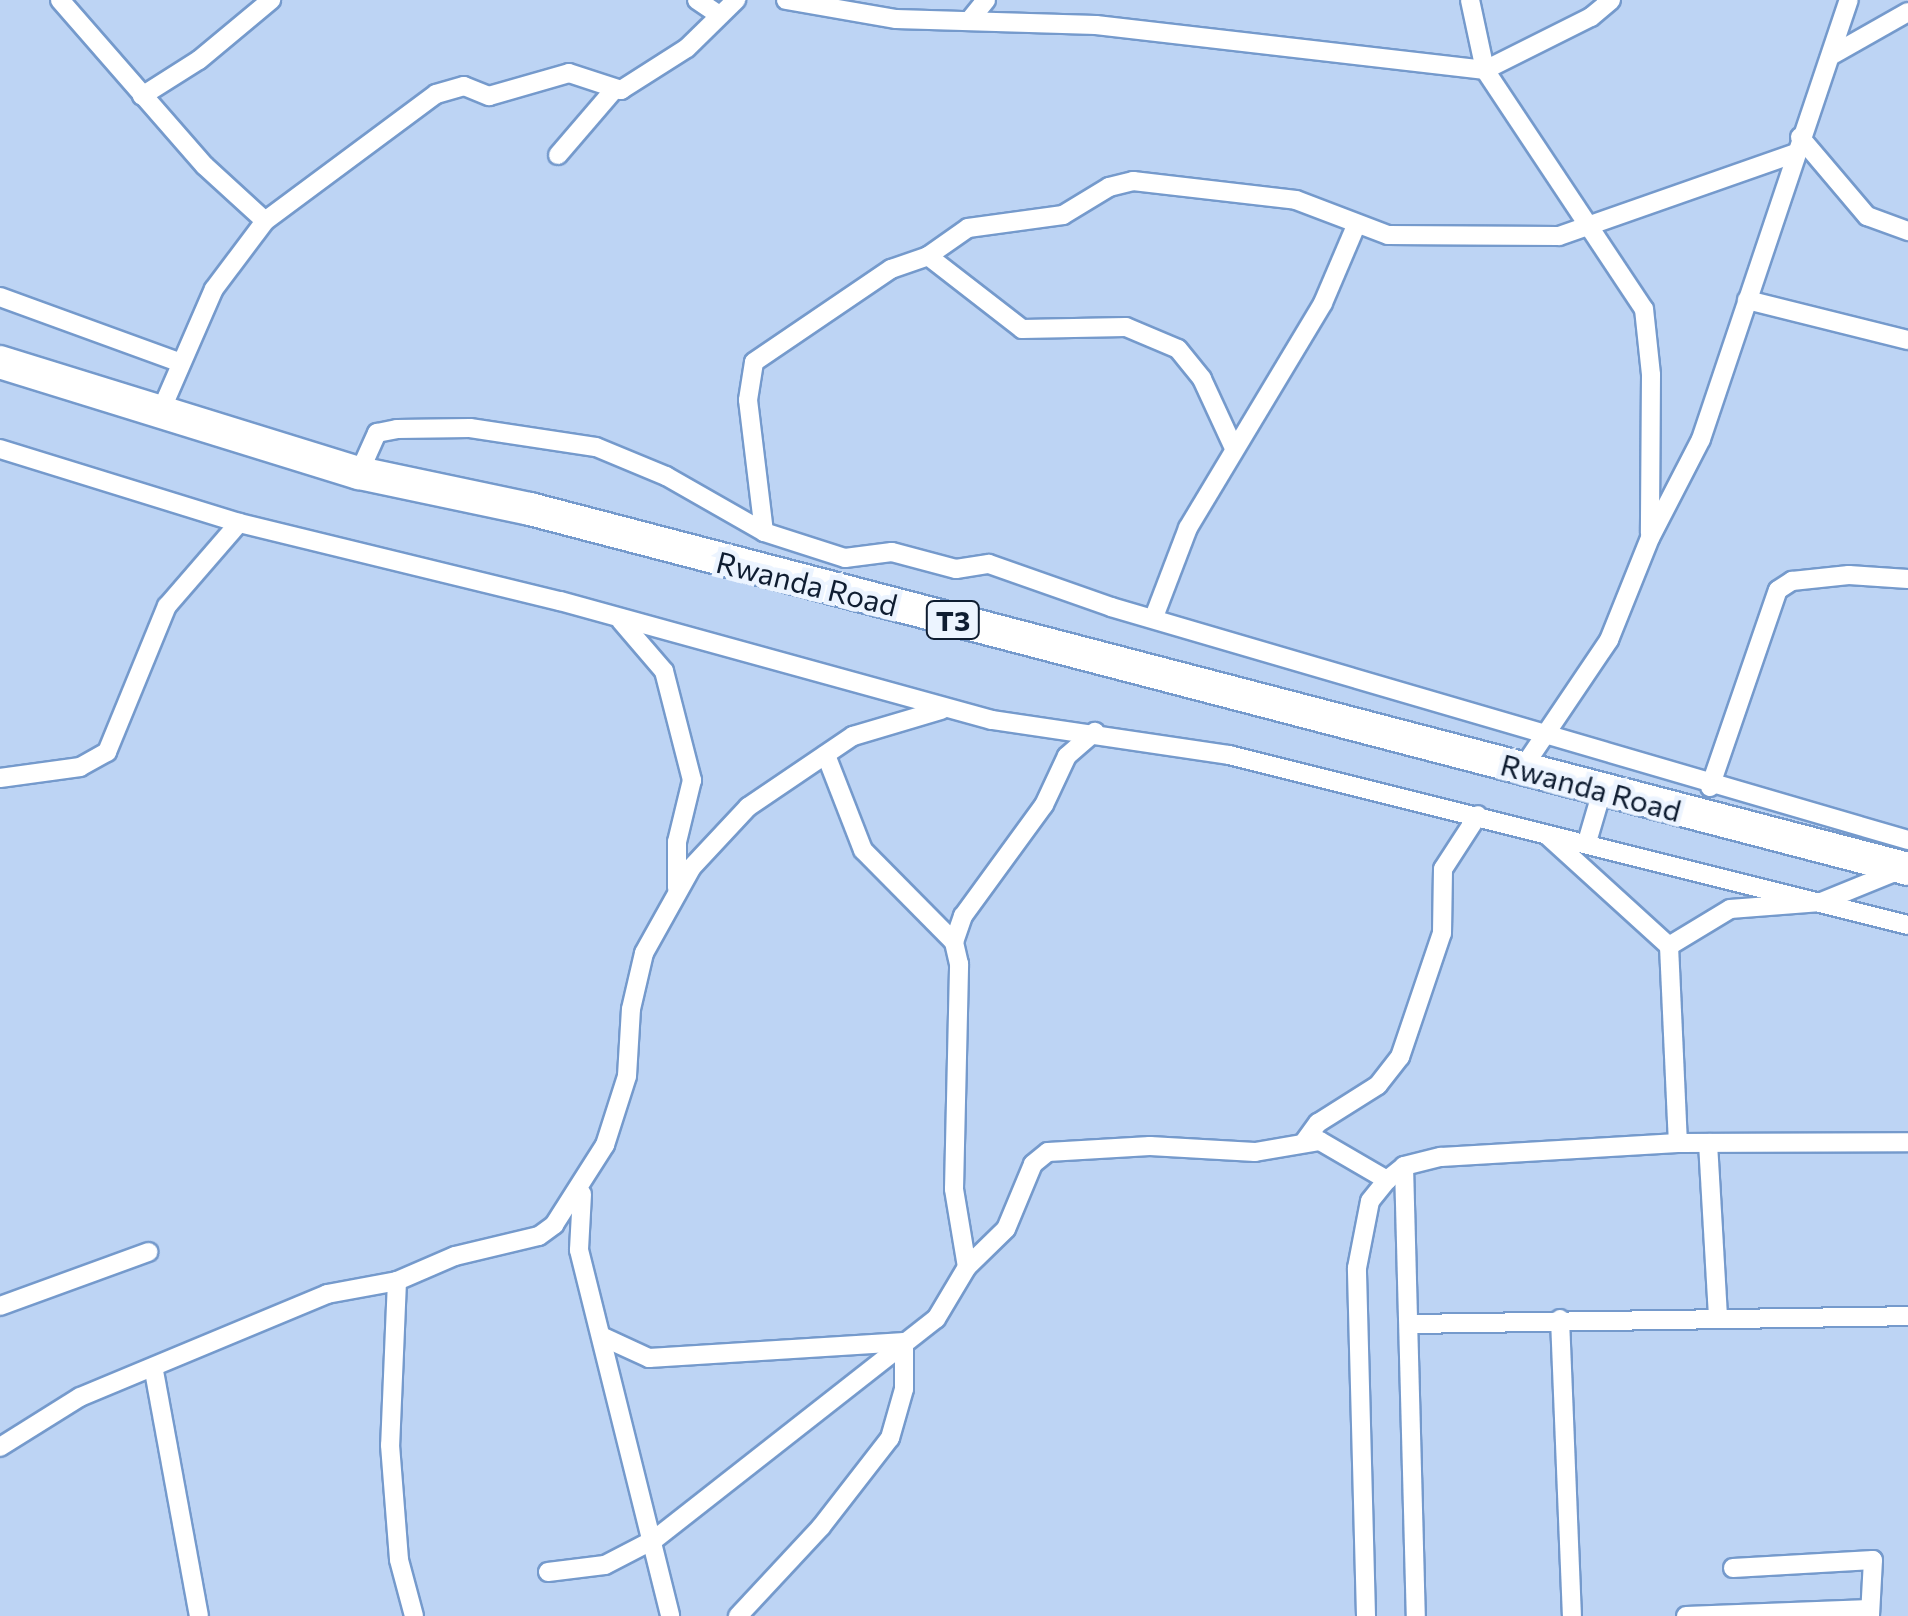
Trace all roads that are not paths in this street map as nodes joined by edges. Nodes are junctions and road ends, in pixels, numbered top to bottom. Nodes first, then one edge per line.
1 (60, 0) edge
2 (271, 0) edge
3 (697, 0) edge
4 (786, 0) edge
5 (986, 0) edge
6 (1470, 0) edge
7 (1611, 0) edge
8 (1849, 0) edge
9 (729, 4) edge
10 (1908, 12) edge
11 (969, 21) junction
12 (1834, 54) junction
13 (1486, 70) junction
14 (613, 91) junction
15 (142, 96) junction
16 (1796, 146) junction
17 (558, 155) dead end
18 (265, 220) junction
19 (1355, 228) junction
20 (1588, 228) junction
21 (1908, 232) edge
22 (928, 256) junction
23 (0, 297) edge
24 (1746, 300) junction
25 (1908, 340) edge
26 (0, 362) edge
27 (178, 362) junction
28 (160, 413) junction
29 (1233, 446) junction
30 (0, 449) edge
31 (360, 473) junction
32 (239, 523) junction
33 (764, 532) junction
34 (1650, 538) junction
35 (1908, 579) edge
36 (1154, 617) junction
37 (618, 618) junction
38 (946, 708) junction
39 (1095, 732) junction
40 (1544, 732) junction
41 (826, 755) junction
42 (1522, 768) junction
43 (0, 778) edge
44 (1710, 786) junction
45 (1602, 791) junction
46 (1478, 815) junction
47 (1540, 830) junction
48 (1586, 842) junction
49 (1907, 860) edge
50 (676, 889) junction
51 (1822, 902) junction
52 (1908, 925) edge
53 (954, 942) junction
54 (1669, 946) junction
55 (1304, 1142) junction
56 (1908, 1142) edge
57 (1678, 1143) junction
58 (1708, 1143) junction
59 (1404, 1166) junction
60 (1387, 1180) junction
61 (584, 1186) junction
62 (148, 1252) dead end
63 (967, 1268) junction
64 (397, 1280) junction
65 (0, 1306) edge
66 (1908, 1316) edge
67 (1718, 1317) junction
68 (1560, 1319) junction
69 (1410, 1324) junction
70 (601, 1336) junction
71 (904, 1342) junction
72 (154, 1371) junction
73 (0, 1447) edge
74 (655, 1538) junction
75 (1733, 1568) dead end
76 (548, 1572) dead end
77 (1870, 1612) edge
78 (199, 1616) edge
79 (414, 1616) edge
80 (670, 1616) edge
81 (738, 1616) edge
82 (1366, 1616) edge
83 (1416, 1616) edge
84 (1572, 1616) edge
85 (1686, 1616) edge

1 - 15 street
2 - 15 street
3 - 9 street
4 - 11 street
5 - 11 street
6 - 13 street
7 - 13 street
8 - 12 street
9 - 14 street
10 - 12 street
11 - 13 street
12 - 16 street
13 - 20 street
14 - 17 street
14 - 18 street
15 - 18 street
16 - 20 street
16 - 21 street
16 - 24 street
18 - 27 street
19 - 20 street
19 - 22 street
19 - 29 street
20 - 34 street
22 - 29 street
22 - 33 street
23 - 27 street
24 - 25 street
24 - 34 street
26 - 28 highway, Rwanda Road / T3
27 - 28 street
28 - 31 highway, Rwanda Road / T3
29 - 36 street
30 - 32 street
31 - 33 street
31 - 42 highway, Rwanda Road / T3
32 - 37 street
32 - 43 street
33 - 36 street
34 - 40 street
35 - 44 street
36 - 40 street
37 - 38 street
37 - 50 street
38 - 39 street
38 - 41 street
39 - 46 street
39 - 53 street
40 - 42 street
40 - 44 street
41 - 50 street
41 - 53 street
42 - 45 highway, Rwanda Road / T3
44 - 49 street
45 - 48 street
45 - 49 highway, Rwanda Road / T3
46 - 47 street
46 - 55 street
47 - 48 street
47 - 54 street
48 - 51 street
49 - 51 street
50 - 61 street
51 - 52 street
51 - 54 street
53 - 63 street
54 - 57 street
55 - 60 street
55 - 63 street
56 - 58 street
57 - 58 street
57 - 59 street
58 - 67 street
59 - 60 street
59 - 69 street
60 - 82 street
61 - 64 street
61 - 70 street
62 - 65 street
63 - 71 street
64 - 72 street
64 - 79 street
66 - 67 street
67 - 68 street
68 - 69 street
68 - 84 street
69 - 83 street
70 - 71 street
70 - 74 street
71 - 74 street
71 - 81 street
72 - 73 street
72 - 78 street
74 - 76 street
74 - 80 street
75 - 77 street
77 - 85 street

